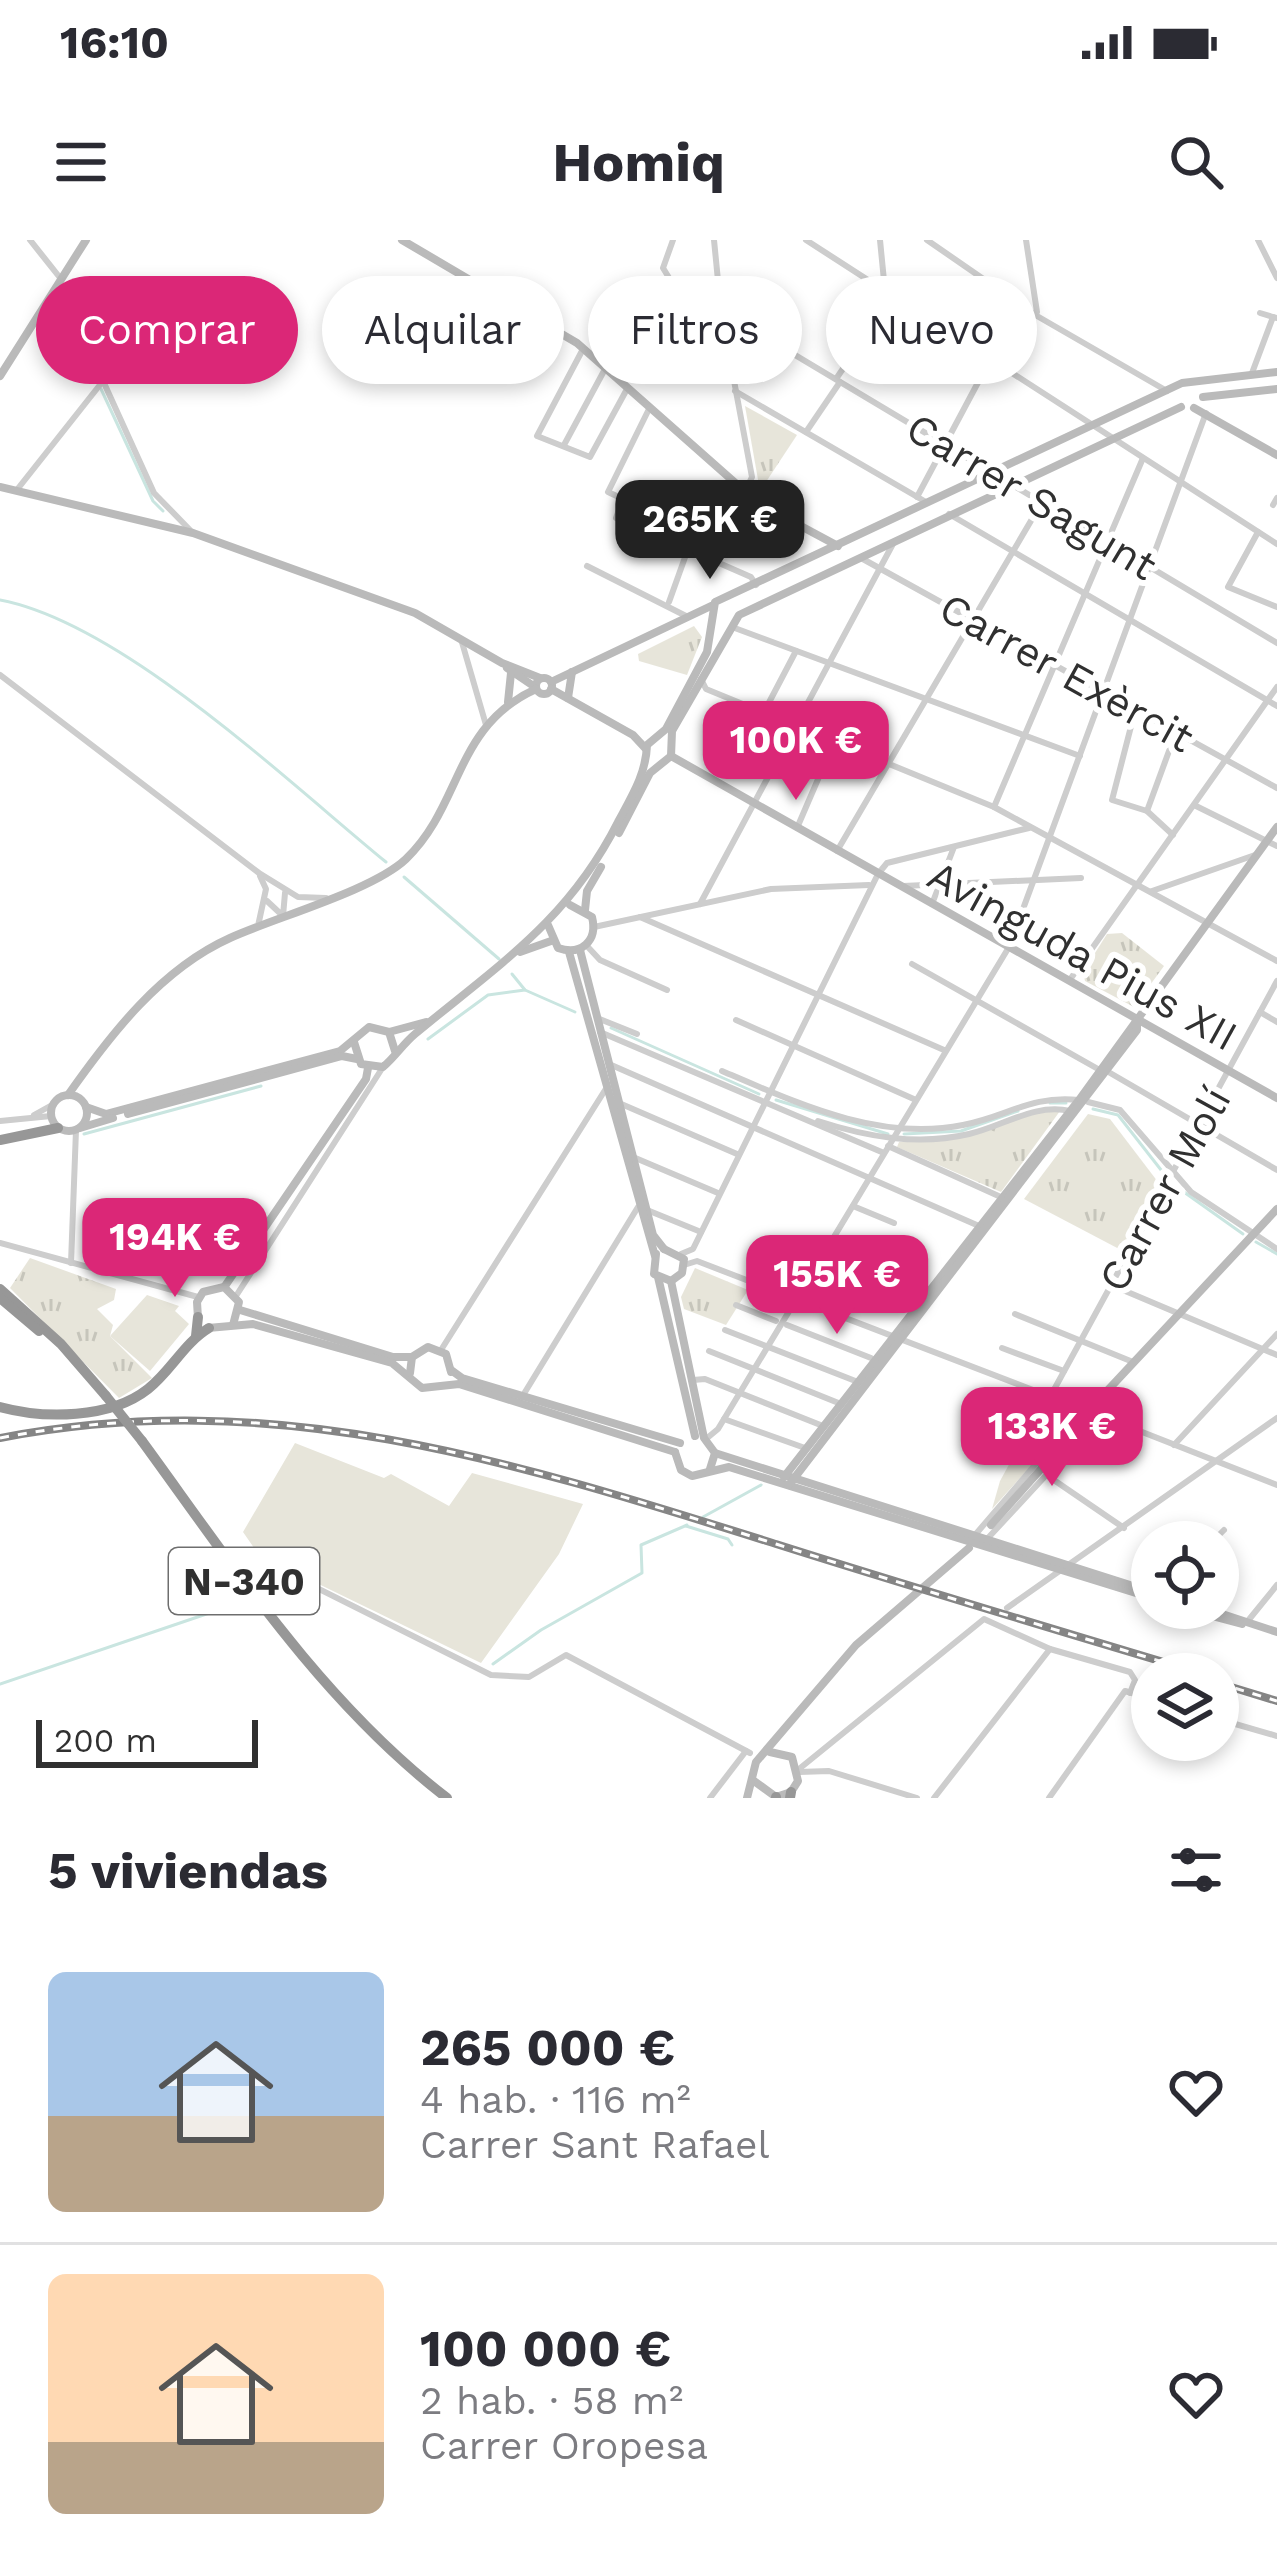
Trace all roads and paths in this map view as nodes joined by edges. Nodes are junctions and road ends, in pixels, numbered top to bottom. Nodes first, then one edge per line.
1 (30, 240) edge
2 (86, 240) edge
3 (402, 240) edge
4 (673, 240) edge
5 (714, 240) edge
6 (806, 240) edge
7 (880, 240) edge
8 (927, 240) edge
9 (1026, 240) edge
10 (1258, 240) edge
11 (56, 276) edge
12 (64, 276) edge
13 (670, 276) edge
14 (718, 276) edge
15 (862, 276) edge
16 (886, 276) edge
17 (979, 276) edge
18 (1031, 276) edge
19 (1277, 278) edge
20 (1260, 313) dead end
21 (1037, 316) edge
22 (1275, 318) edge
23 (36, 320) edge
24 (583, 349) junction
25 (588, 354) edge
26 (1277, 372) edge
27 (1252, 374) junction
28 (0, 376) edge
29 (1190, 381) junction
30 (102, 384) edge
31 (105, 384) edge
32 (597, 384) edge
33 (622, 384) edge
34 (735, 384) edge
35 (836, 384) edge
36 (843, 384) edge
37 (977, 384) edge
38 (1027, 384) edge
39 (627, 389) junction
40 (1277, 389) edge
41 (1172, 390) junction
42 (736, 391) junction
43 (1203, 397) junction
44 (1181, 406) junction
45 (1194, 408) junction
46 (649, 409) junction
47 (1205, 412) junction
48 (1093, 426) junction
49 (806, 433) junction
50 (1110, 437) junction
51 (945, 444) junction
52 (564, 447) junction
53 (1277, 454) edge
54 (1143, 458) junction
55 (993, 473) junction
56 (1180, 482) junction
57 (1011, 484) junction
58 (0, 487) edge
59 (16, 491) junction
60 (745, 492) junction
61 (917, 497) junction
62 (1042, 502) junction
63 (929, 503) junction
64 (948, 514) junction
65 (193, 532) junction
66 (1258, 532) junction
67 (896, 538) junction
68 (1108, 542) junction
69 (1277, 544) edge
70 (838, 546) junction
71 (688, 549) junction
72 (1013, 552) junction
73 (858, 556) junction
74 (587, 566) dead end
75 (1149, 566) junction
76 (879, 569) junction
77 (756, 585) junction
78 (1085, 594) junction
79 (728, 600) junction
80 (668, 603) junction
81 (712, 606) junction
82 (1277, 607) edge
83 (739, 615) junction
84 (688, 617) junction
85 (1130, 620) junction
86 (973, 621) junction
87 (712, 622) junction
88 (730, 628) junction
89 (461, 639) junction
90 (1277, 643) edge
91 (796, 651) junction
92 (502, 663) junction
93 (829, 663) junction
94 (1055, 665) junction
95 (511, 671) junction
96 (572, 672) junction
97 (0, 675) edge
98 (700, 678) junction
99 (537, 685) junction
100 (551, 685) junction
101 (1277, 687) edge
102 (1103, 692) junction
103 (568, 698) junction
104 (926, 700) junction
105 (1267, 700) junction
106 (508, 702) junction
107 (1277, 706) edge
108 (1135, 710) junction
109 (764, 713) junction
110 (486, 725) junction
111 (795, 725) junction
112 (1176, 732) junction
113 (1024, 736) junction
114 (834, 742) junction
115 (650, 745) junction
116 (671, 750) junction
117 (1080, 756) junction
118 (1226, 759) junction
119 (660, 764) junction
120 (889, 764) junction
121 (1277, 788) edge
122 (754, 803) junction
123 (1194, 805) junction
124 (994, 807) junction
125 (1147, 811) junction
126 (1277, 827) edge
127 (797, 828) junction
128 (1030, 828) junction
129 (1173, 835) junction
130 (1050, 838) junction
131 (1266, 840) junction
132 (1277, 845) edge
133 (954, 847) junction
134 (837, 851) junction
135 (1255, 855) junction
136 (259, 873) junction
137 (878, 874) junction
138 (1081, 878) dead end
139 (1035, 879) junction
140 (939, 884) junction
141 (1138, 884) junction
142 (870, 885) junction
143 (899, 886) junction
144 (285, 890) junction
145 (1152, 891) junction
146 (265, 898) junction
147 (326, 898) junction
148 (568, 904) junction
149 (700, 904) junction
150 (932, 904) junction
151 (585, 910) junction
152 (283, 916) junction
153 (640, 917) junction
154 (1206, 922) junction
155 (548, 925) junction
156 (257, 926) junction
157 (594, 927) junction
158 (551, 940) junction
159 (1009, 947) junction
160 (583, 948) junction
161 (568, 952) junction
162 (518, 953) junction
163 (1277, 961) edge
164 (912, 964) dead end
165 (1277, 981) edge
166 (1069, 982) junction
167 (667, 990) dead end
168 (817, 994) junction
169 (976, 1000) junction
170 (1260, 1012) junction
171 (439, 1016) junction
172 (597, 1018) junction
173 (736, 1020) dead end
174 (1137, 1020) junction
175 (1277, 1022) edge
176 (389, 1032) junction
177 (601, 1032) junction
178 (637, 1034) dead end
179 (354, 1042) junction
180 (792, 1045) junction
181 (946, 1051) junction
182 (395, 1053) junction
183 (357, 1059) junction
184 (609, 1064) junction
185 (383, 1067) junction
186 (368, 1068) junction
187 (722, 1071) dead end
188 (1228, 1071) junction
189 (1103, 1072) junction
190 (607, 1088) junction
191 (770, 1091) junction
192 (73, 1096) junction
193 (1276, 1096) edge
194 (916, 1100) junction
195 (1083, 1101) junction
196 (764, 1103) junction
197 (86, 1107) junction
198 (616, 1107) junction
199 (775, 1108) junction
200 (1106, 1108) junction
201 (1070, 1111) junction
202 (593, 1112) junction
203 (1113, 1118) dead end
204 (0, 1121) edge
205 (62, 1122) junction
206 (1198, 1126) junction
207 (752, 1127) junction
208 (899, 1128) junction
209 (0, 1137) edge
210 (888, 1146) junction
211 (739, 1155) junction
212 (633, 1157) junction
213 (1277, 1170) edge
214 (1172, 1174) junction
215 (870, 1177) junction
216 (720, 1193) junction
217 (1003, 1198) junction
218 (853, 1205) junction
219 (642, 1209) junction
220 (1277, 1209) edge
221 (1266, 1220) junction
222 (894, 1223) dead end
223 (627, 1225) junction
224 (643, 1225) junction
225 (1277, 1226) edge
226 (984, 1228) junction
227 (701, 1232) junction
228 (1253, 1235) junction
229 (832, 1240) junction
230 (0, 1243) edge
231 (664, 1249) junction
232 (693, 1249) junction
233 (1277, 1249) edge
234 (655, 1256) junction
235 (879, 1258) dead end
236 (683, 1260) junction
237 (697, 1261) junction
238 (71, 1263) junction
239 (811, 1275) junction
240 (658, 1277) junction
241 (671, 1281) junction
242 (1111, 1285) junction
243 (224, 1287) junction
244 (0, 1289) edge
245 (236, 1296) junction
246 (864, 1296) dead end
247 (0, 1298) edge
248 (796, 1299) junction
249 (736, 1305) dead end
250 (197, 1307) junction
251 (240, 1310) junction
252 (1015, 1314) dead end
253 (1180, 1315) junction
254 (776, 1321) dead end
255 (233, 1324) junction
256 (787, 1325) dead end
257 (209, 1328) junction
258 (725, 1330) dead end
259 (1277, 1334) edge
260 (196, 1336) junction
261 (898, 1338) junction
262 (1080, 1341) junction
263 (767, 1346) junction
264 (1003, 1348) dead end
265 (441, 1350) junction
266 (1262, 1350) junction
267 (709, 1352) dead end
268 (1277, 1355) edge
269 (412, 1357) junction
270 (871, 1358) dead end
271 (1136, 1364) junction
272 (754, 1369) junction
273 (452, 1370) junction
274 (1064, 1371) junction
275 (410, 1374) junction
276 (692, 1381) junction
277 (858, 1382) junction
278 (445, 1384) junction
279 (740, 1393) junction
280 (106, 1396) junction
281 (521, 1396) junction
282 (1050, 1397) junction
283 (841, 1404) junction
284 (0, 1407) edge
285 (1092, 1412) junction
286 (1277, 1418) edge
287 (724, 1419) junction
288 (1082, 1424) junction
289 (823, 1426) junction
290 (1069, 1429) junction
291 (702, 1438) junction
292 (1174, 1445) junction
293 (678, 1448) junction
294 (806, 1448) junction
295 (715, 1453) junction
296 (1217, 1459) junction
297 (710, 1471) junction
298 (1277, 1472) edge
299 (1046, 1476) junction
300 (789, 1481) junction
301 (1273, 1484) edge
302 (991, 1526) dead end
303 (1124, 1528) junction
304 (975, 1534) junction
305 (988, 1538) junction
306 (969, 1548) dead end
307 (251, 1555) dead end
308 (1067, 1566) junction
309 (1277, 1585) edge
310 (1131, 1588) edge
311 (1007, 1608) dead end
312 (1239, 1620) edge
313 (1239, 1622) edge
314 (1249, 1624) junction
315 (1277, 1632) edge
316 (1050, 1649) junction
317 (1127, 1692) junction
318 (1131, 1693) edge
319 (1239, 1725) edge
320 (786, 1731) junction
321 (1277, 1736) edge
322 (788, 1754) junction
323 (757, 1755) junction
324 (810, 1755) junction
325 (403, 1758) junction
326 (754, 1781) junction
327 (795, 1782) edge
328 (770, 1797) edge
329 (447, 1798) edge
330 (460, 1798) edge
331 (710, 1798) edge
332 (747, 1798) edge
333 (917, 1798) edge
334 (934, 1798) edge
335 (1049, 1798) edge

1 - 11 street
2 - 12 main road
3 - 24 main road
4 - 13 street, Carrer Sagunt
5 - 14 street
6 - 15 street
7 - 16 street
8 - 17 street
9 - 18 street
10 - 19 street
20 - 22 street
21 - 41 street
22 - 27 street
23 - 28 main road
24 - 25 main road
24 - 52 street
26 - 27 main road
27 - 29 main road
29 - 41 main road
29 - 43 main road
30 - 59 street
31 - 65 street
32 - 52 street
33 - 39 main road
34 - 42 street
35 - 49 street
36 - 51 street, Carrer Sagunt
37 - 51 street
38 - 48 street
39 - 46 main road
39 - 52 street
40 - 43 main road
41 - 44 main road
41 - 48 main road
42 - 49 street
42 - 60 street
43 - 45 main road
44 - 45 main road
44 - 50 main road
45 - 47 main road
46 - 60 main road
46 - 71 street
47 - 53 main road
47 - 56 street
48 - 50 street
48 - 55 main road
49 - 61 street
50 - 54 street
50 - 57 main road
51 - 55 street, Carrer Sagunt
51 - 61 street
54 - 56 street
54 - 68 street
55 - 57 street, Carrer Sagunt
55 - 63 main road
56 - 66 street
56 - 75 street
57 - 62 street, Carrer Sagunt
57 - 64 main road
58 - 59 main road
59 - 65 main road
60 - 70 main road
61 - 63 street
62 - 68 street, Carrer Sagunt
62 - 72 street
63 - 70 main road
64 - 67 main road
64 - 72 street
65 - 89 main road
66 - 69 street
66 - 82 street
67 - 73 main road
67 - 76 street
68 - 75 street, Carrer Sagunt
68 - 78 street
70 - 77 main road
71 - 77 street
71 - 80 street
72 - 78 street
72 - 86 street
73 - 76 street, Carrer Exèrcit
73 - 83 main road
74 - 80 street
75 - 85 street
75 - 90 street, Carrer Sagunt
76 - 86 street, Carrer Exèrcit
76 - 93 street
77 - 79 main road
78 - 85 street
78 - 94 street
79 - 81 main road
79 - 83 main road
80 - 84 street
81 - 84 main road
81 - 87 main road
83 - 88 main road
84 - 87 main road
84 - 96 main road
85 - 102 street
85 - 105 street
86 - 94 street, Carrer Exèrcit
86 - 104 street
87 - 88 main road
87 - 115 main road
88 - 91 street
88 - 98 main road
89 - 92 main road
89 - 110 street
91 - 93 street
91 - 109 street
92 - 95 main road
92 - 99 main road
93 - 104 street
93 - 111 street
94 - 102 street, Carrer Exèrcit
94 - 113 street
95 - 99 main road
95 - 106 main road
96 - 100 main road
96 - 103 main road
97 - 136 street
98 - 109 street
98 - 116 main road
99 - 100 main road
99 - 100 main road
99 - 106 main road
100 - 103 main road
101 - 105 street
102 - 108 street, Carrer Exèrcit
102 - 117 street
103 - 115 main road
104 - 113 street
104 - 120 street
105 - 107 street
105 - 118 street
106 - 110 main road
108 - 112 street, Carrer Exèrcit
108 - 125 street
109 - 111 street
110 - 147 main road
111 - 114 street
111 - 122 street
112 - 118 street, Carrer Exèrcit
112 - 125 street
113 - 117 street
113 - 124 street
114 - 120 street
114 - 127 street
115 - 116 main road, Avinguda Pius XII
115 - 119 main road
115 - 148 main road
116 - 119 main road
116 - 122 main road, Avinguda Pius XII
117 - 130 street
118 - 121 street, Carrer Exèrcit
118 - 123 street
119 - 151 main road
120 - 124 street
120 - 134 street
122 - 127 main road, Avinguda Pius XII
122 - 149 street
123 - 129 street
123 - 131 street
124 - 128 street
125 - 129 street
126 - 131 main road
127 - 134 main road, Avinguda Pius XII
128 - 130 street
128 - 133 street
129 - 141 street
130 - 139 street
130 - 141 street
131 - 132 street
131 - 135 main road
133 - 137 street
133 - 140 street
134 - 137 main road, Avinguda Pius XII
135 - 145 street
135 - 154 main road
136 - 144 street
136 - 146 street
137 - 142 street
137 - 143 main road, Avinguda Pius XII
138 - 139 street
139 - 140 street
139 - 159 street
140 - 143 street
140 - 150 street
141 - 145 street
141 - 166 street
142 - 149 street
142 - 168 street
143 - 150 main road, Avinguda Pius XII
144 - 147 street
144 - 152 street
145 - 154 street
146 - 152 street
146 - 156 street
147 - 152 main road
148 - 151 main road
148 - 155 main road
149 - 153 street
150 - 159 main road, Avinguda Pius XII
151 - 157 main road
152 - 156 main road
153 - 157 street
153 - 168 street
154 - 163 street
154 - 174 main road
155 - 158 main road
155 - 162 main road
156 - 192 main road
157 - 160 main road
158 - 161 main road
158 - 162 main road
159 - 166 main road, Avinguda Pius XII
159 - 169 street
160 - 161 main road
160 - 167 street
160 - 172 main road
161 - 190 main road
162 - 171 main road
164 - 169 street
165 - 170 street, Carrer Molí
166 - 174 main road, Avinguda Pius XII
168 - 180 street
168 - 181 street
169 - 181 street
169 - 189 street
170 - 175 street
170 - 188 street, Carrer Molí
171 - 176 main road
171 - 182 main road
172 - 177 main road
172 - 178 street
173 - 180 street
174 - 188 main road, Avinguda Pius XII
174 - 189 main road
174 - 189 main road
176 - 179 main road
176 - 182 main road
177 - 184 main road
177 - 196 street
179 - 183 main road
179 - 197 main road
180 - 191 street
180 - 194 street
181 - 194 street
182 - 185 main road
183 - 186 main road
183 - 205 main road
184 - 198 main road
184 - 207 street
185 - 186 main road
185 - 245 street
186 - 243 main road
187 - 191 street
188 - 193 main road, Avinguda Pius XII
188 - 206 street, Carrer Molí
189 - 195 main road
189 - 206 street
190 - 198 main road
190 - 202 street
191 - 196 street
191 - 208 street
192 - 197 main road
192 - 205 main road
194 - 208 street
195 - 200 street
195 - 201 main road
195 - 208 street
195 - 226 main road
196 - 199 street
196 - 207 street
197 - 205 main road
198 - 202 street
198 - 211 street
198 - 212 main road
198 - 219 main road
199 - 210 street
199 - 210 street
200 - 203 street
200 - 214 street
201 - 210 street
201 - 217 main road
202 - 265 street
204 - 205 street
205 - 209 highway
205 - 238 street
206 - 213 street
206 - 214 street, Carrer Molí
207 - 211 street
207 - 215 street
208 - 210 street
210 - 215 street
210 - 217 street
211 - 216 street
212 - 216 street
212 - 219 main road
214 - 228 street
214 - 242 street, Carrer Molí
215 - 218 street
215 - 226 street
216 - 227 street
217 - 226 main road
218 - 222 street
218 - 229 street
219 - 223 street
219 - 224 main road
219 - 227 street
219 - 231 main road
220 - 221 main road
221 - 225 street
221 - 228 main road
223 - 224 street
223 - 281 street
224 - 234 main road
226 - 261 main road
227 - 232 street
228 - 233 street
228 - 253 main road
229 - 235 street
229 - 239 street
230 - 238 street
231 - 234 main road
231 - 236 main road
232 - 236 street
232 - 237 street
234 - 240 main road
236 - 237 street
236 - 241 main road
237 - 248 street
238 - 250 street
239 - 246 street
239 - 248 street
240 - 241 main road
240 - 291 main road
241 - 276 main road
242 - 253 street
242 - 262 street, Carrer Molí
243 - 245 main road
243 - 250 main road
244 - 280 highway, N-340
245 - 251 main road
247 - 280 highway, N-340
248 - 261 street
248 - 263 street
249 - 254 street
250 - 257 main road
250 - 260 highway
251 - 255 main road
251 - 269 main road
252 - 262 street
253 - 266 street
253 - 271 main road
255 - 257 main road
255 - 275 main road
256 - 270 street
257 - 260 highway
258 - 263 street
259 - 266 street
260 - 284 highway
261 - 277 main road
261 - 282 street
261 - 300 main road
262 - 271 street
262 - 274 street, Carrer Molí
263 - 272 street
263 - 277 street
264 - 274 street
265 - 269 main road
265 - 273 main road
266 - 268 street
266 - 292 street
267 - 272 street
269 - 275 main road
271 - 285 main road
272 - 279 street
272 - 283 street
273 - 278 main road
273 - 281 main road
274 - 282 street, Carrer Molí
275 - 278 main road
276 - 279 street
276 - 291 main road
277 - 283 main road
278 - 293 main road
279 - 287 street
279 - 289 street
280 - 325 highway, N-340, bridge
281 - 293 main road
282 - 285 street
283 - 289 main road
285 - 288 main road
285 - 290 street
285 - 292 street
285 - 299 street
286 - 296 street
287 - 291 street
287 - 294 street
288 - 290 street
288 - 302 main road
289 - 294 main road
290 - 304 street
291 - 293 main road
291 - 295 main road
292 - 296 street
293 - 297 main road
294 - 300 main road
295 - 297 main road
295 - 300 main road
296 - 301 street
296 - 303 street
297 - 300 main road
298 - 301 street
299 - 303 street
299 - 305 street
300 - 304 main road
300 - 308 main road
303 - 308 street
304 - 305 main road
305 - 308 main road
306 - 320 main road
307 - 323 street
308 - 310 main road
308 - 311 street
309 - 314 street
312 - 314 main road
313 - 314 main road
314 - 315 main road
316 - 317 street
316 - 324 street
316 - 334 street
317 - 318 street
317 - 335 street
319 - 321 street
320 - 322 main road
320 - 323 main road
322 - 323 main road
322 - 324 street
322 - 327 main road
323 - 326 main road
323 - 331 street
324 - 327 street
325 - 329 highway
325 - 330 highway, N-340
326 - 328 main road
326 - 332 main road
327 - 328 main road
327 - 333 street

